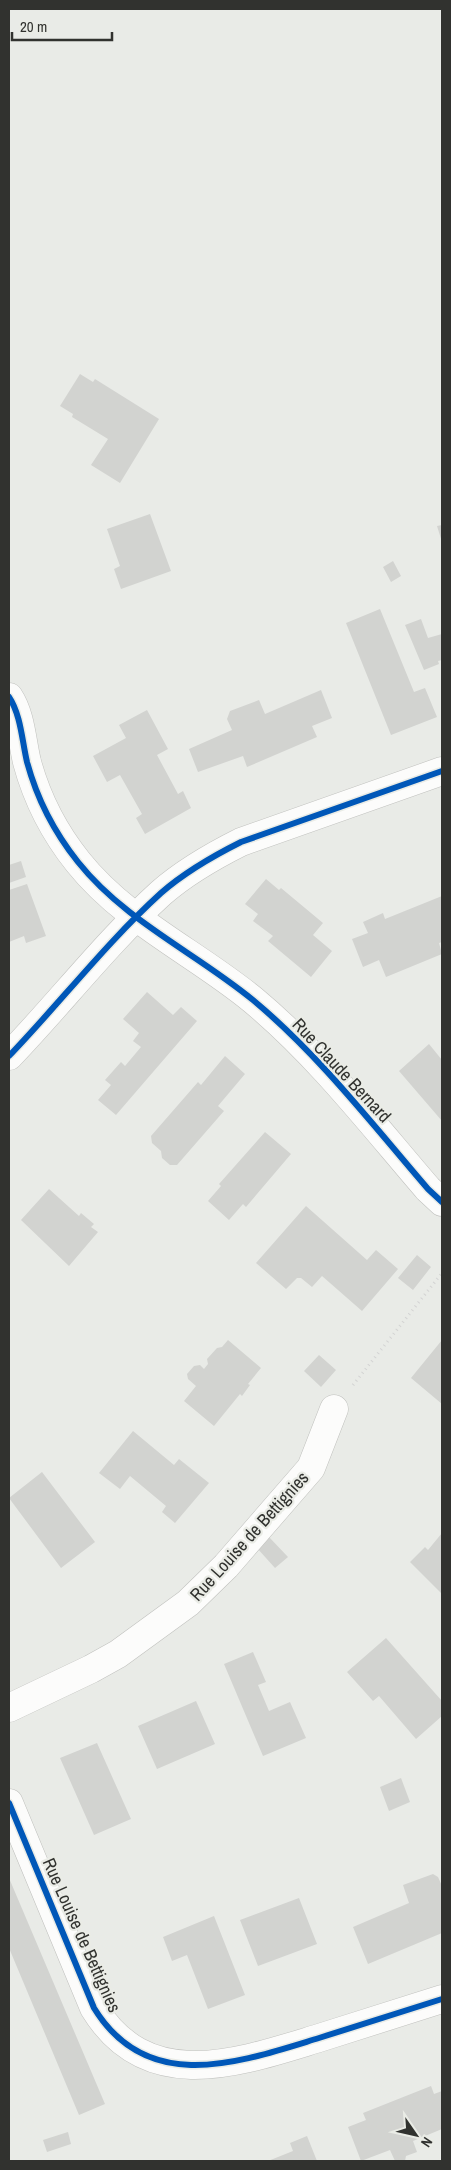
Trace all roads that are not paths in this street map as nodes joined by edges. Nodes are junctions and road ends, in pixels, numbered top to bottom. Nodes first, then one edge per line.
1 (9, 697) edge
2 (442, 771) edge
3 (136, 918) junction
4 (9, 1056) edge
5 (442, 1202) edge
6 (334, 1409) road end
7 (9, 1708) edge
8 (9, 1802) edge
9 (442, 1999) edge

1 - 3 street, Rue Claude Bernard
2 - 3 street
3 - 4 street
3 - 5 street, Rue Claude Bernard
6 - 7 street, Rue Louise de Bettignies
8 - 9 street, Rue Louise de Bettignies

